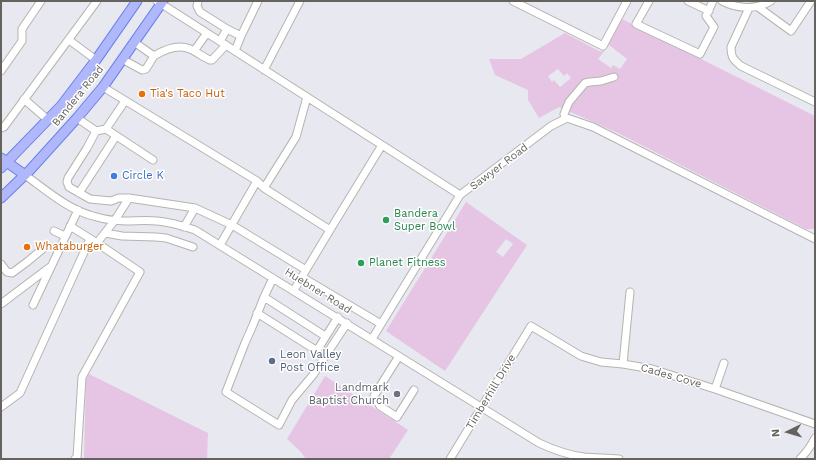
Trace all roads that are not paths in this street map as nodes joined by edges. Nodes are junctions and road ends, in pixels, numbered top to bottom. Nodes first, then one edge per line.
1 (41, 1) edge
2 (97, 1) edge
3 (137, 1) edge
4 (198, 1) edge
5 (258, 1) edge
6 (300, 1) edge
7 (513, 1) edge
8 (533, 1) edge
9 (627, 1) edge
10 (649, 1) edge
11 (688, 1) edge
12 (713, 1) edge
13 (722, 1) edge
14 (771, 1) edge
15 (811, 1) edge
16 (160, 2) edge
17 (758, 7) junction
18 (749, 8) junction
19 (529, 9) junction
20 (708, 11) junction
21 (227, 29) junction
22 (207, 33) junction
23 (241, 36) junction
24 (68, 40) junction
25 (134, 42) junction
26 (223, 43) junction
27 (194, 51) junction
28 (235, 51) junction
29 (154, 56) junction
30 (122, 59) junction
31 (96, 60) junction
32 (264, 70) junction
33 (1, 71) edge
34 (614, 77) dead end
35 (102, 86) junction
36 (307, 97) junction
37 (24, 99) junction
38 (125, 101) junction
39 (815, 102) edge
40 (77, 118) junction
41 (565, 119) junction
42 (48, 120) junction
43 (1, 128) edge
44 (106, 129) junction
45 (96, 131) junction
46 (116, 136) junction
47 (382, 145) junction
48 (153, 160) dead end
49 (3, 163) edge
50 (25, 175) junction
51 (257, 182) junction
52 (264, 188) junction
53 (79, 193) junction
54 (460, 196) junction
55 (1, 198) edge
56 (129, 198) junction
57 (195, 208) junction
58 (78, 210) junction
59 (115, 220) junction
60 (232, 225) junction
61 (70, 226) junction
62 (184, 227) junction
63 (330, 230) junction
64 (54, 231) dead end
65 (105, 233) junction
66 (65, 236) junction
67 (90, 239) junction
68 (815, 239) edge
69 (97, 243) junction
70 (220, 245) junction
71 (45, 247) dead end
72 (193, 247) dead end
73 (1, 264) edge
74 (52, 265) junction
75 (304, 273) junction
76 (273, 278) junction
77 (294, 290) junction
78 (630, 292) dead end
79 (264, 297) junction
80 (1, 304) edge
81 (33, 305) dead end
82 (257, 313) junction
83 (338, 317) junction
84 (347, 323) junction
85 (381, 324) junction
86 (531, 326) joint
87 (325, 336) junction
88 (372, 339) junction
89 (399, 356) junction
90 (724, 363) dead end
91 (623, 364) junction
92 (715, 389) junction
93 (414, 390) dead end
94 (1, 407) edge
95 (482, 407) junction
96 (815, 424) edge
97 (815, 438) edge
98 (564, 456) edge
99 (75, 459) edge
100 (450, 459) edge
101 (619, 459) edge
102 (800, 459) edge

1 - 33 street
2 - 24 street
3 - 31 main road, Bandera Road
4 - 21 street
5 - 23 street
6 - 32 street
7 - 19 street
8 - 19 street
9 - 19 street
10 - 20 street
11 - 20 street
12 - 20 street
13 - 18 street
14 - 17 street
15 - 17 street
16 - 22 street, Sawyer Road
16 - 25 main road, Bandera Road
17 - 18 street
18 - 39 street
21 - 23 street
21 - 26 street
22 - 26 street, Sawyer Road
22 - 27 street
23 - 28 street
24 - 31 street
24 - 37 street
25 - 29 street
25 - 30 main road, Bandera Road
26 - 27 street
26 - 28 street, Sawyer Road
27 - 29 street
28 - 32 street, Sawyer Road
29 - 30 street
30 - 35 main road, Bandera Road
31 - 42 main road, Bandera Road
32 - 36 street, Sawyer Road
34 - 41 street
35 - 38 street
35 - 40 main road, Bandera Road
36 - 47 street, Sawyer Road
36 - 52 street
37 - 42 street
37 - 43 street
38 - 44 street
38 - 51 street
40 - 45 street
40 - 50 main road, Bandera Road
41 - 54 street, Sawyer Road
41 - 68 street
42 - 49 main road, Bandera Road
44 - 45 street
44 - 46 street
45 - 53 street
46 - 48 street
46 - 53 street
47 - 54 street, Sawyer Road
47 - 63 street
49 - 50 main road, Huebner Road
50 - 55 main road, Bandera Road
50 - 58 street, Huebner Road
51 - 52 street
51 - 60 street
52 - 63 street
53 - 56 street
54 - 85 street
56 - 57 street
56 - 59 street
57 - 60 street
57 - 62 street
58 - 59 street, Huebner Road
58 - 61 street
59 - 62 street, Huebner Road
59 - 65 street
60 - 70 street
60 - 75 street
61 - 66 street
61 - 67 street
62 - 70 street, Huebner Road
63 - 75 street
64 - 66 street
65 - 69 street
65 - 72 street
66 - 74 street
67 - 69 street
67 - 94 street
69 - 99 street
70 - 76 street, Huebner Road
71 - 73 street
74 - 80 street
74 - 81 street
75 - 77 street
75 - 85 street
76 - 77 street, Huebner Road
76 - 79 street
77 - 83 street, Huebner Road
78 - 91 street
79 - 82 street
79 - 87 street
82 - 84 street
82 - 87 street
83 - 84 street, Huebner Road
83 - 87 street
84 - 88 street, Huebner Road
85 - 88 street
86 - 91 street, Cades Cove
86 - 95 street, Timberhill Drive
88 - 89 street, Huebner Road
89 - 93 street
89 - 95 street, Huebner Road
90 - 92 street
91 - 92 street, Cades Cove
92 - 96 street, Cades Cove
95 - 98 street, Huebner Road
95 - 100 street, Timberhill Drive
97 - 102 street
98 - 101 street, Huebner Road

